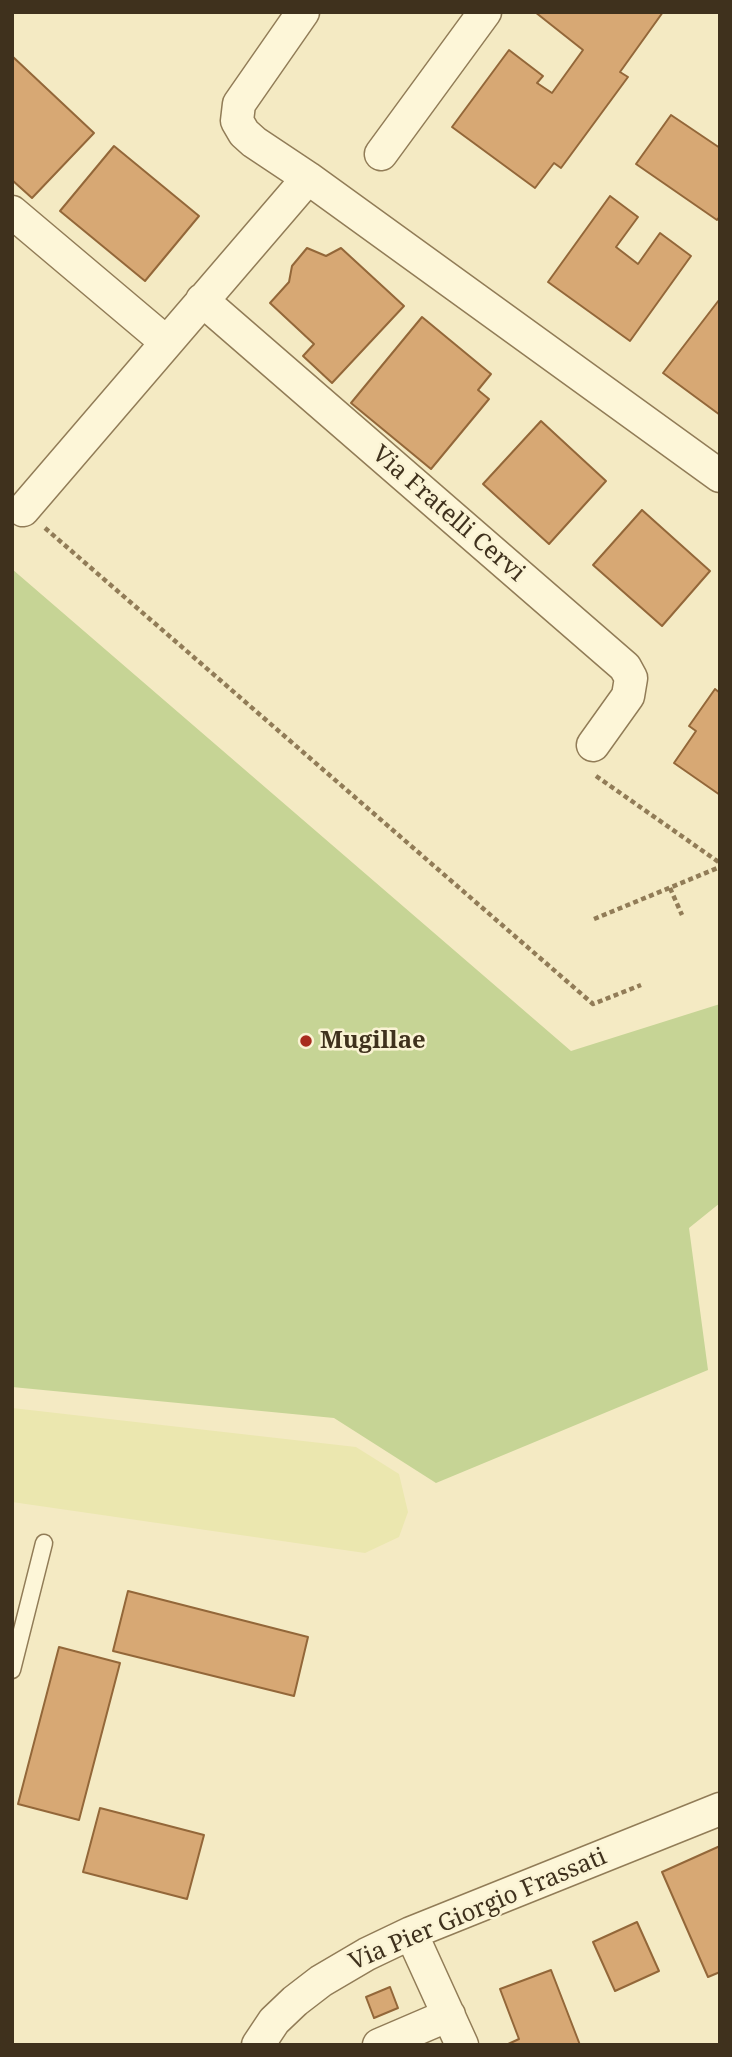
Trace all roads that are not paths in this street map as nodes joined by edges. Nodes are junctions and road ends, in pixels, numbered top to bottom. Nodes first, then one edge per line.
1 (303, 12) edge
2 (485, 12) edge
3 (382, 154) dead end
4 (308, 178) junction
5 (12, 212) edge
6 (202, 300) junction
7 (166, 342) junction
8 (720, 476) edge
9 (23, 510) road end
10 (594, 760) road end
11 (44, 1543) dead end
12 (12, 1670) edge
13 (720, 1809) edge
14 (411, 1933) junction
15 (449, 2015) junction
16 (258, 2045) edge
17 (379, 2045) edge
18 (462, 2045) edge

1 - 4 street
2 - 3 street
4 - 6 street
4 - 8 street
5 - 7 street
6 - 7 street
6 - 10 street, Via Fratelli Cervi
7 - 9 street
11 - 12 lane
13 - 14 street, Via Pier Giorgio Frassati
14 - 15 street
14 - 16 street, Via Pier Giorgio Frassati
15 - 17 street
15 - 18 street

